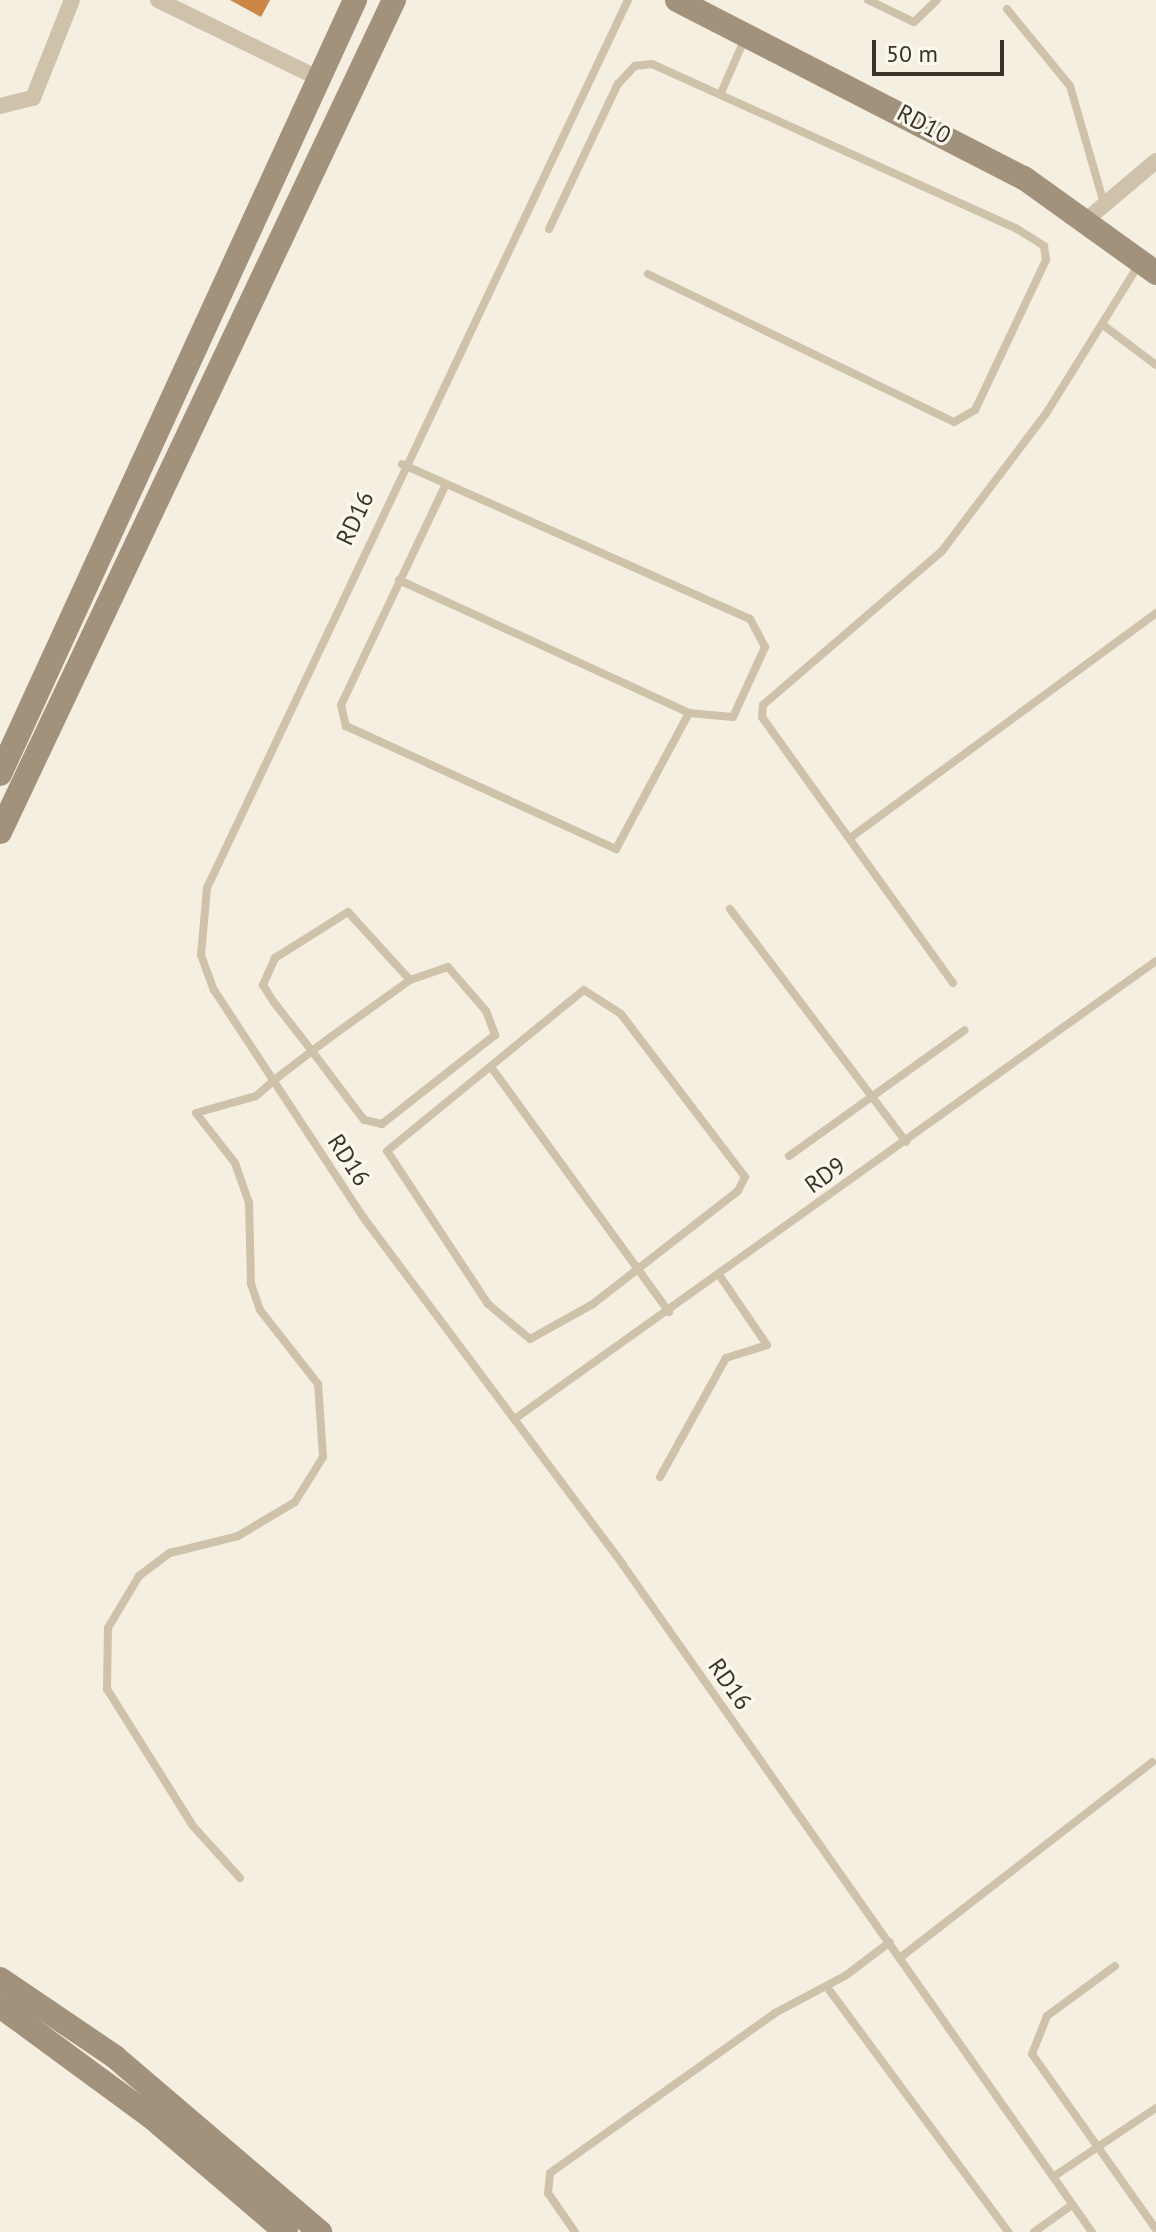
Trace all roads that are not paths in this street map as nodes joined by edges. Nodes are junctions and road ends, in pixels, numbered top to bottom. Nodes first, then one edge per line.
1 (72, 0) edge
2 (158, 0) edge
3 (355, 0) edge
4 (394, 0) edge
5 (628, 0) edge
6 (677, 0) edge
7 (868, 0) edge
8 (937, 0) edge
9 (1007, 9) dead end
10 (746, 37) junction
11 (320, 79) junction
12 (721, 93) junction
13 (0, 106) edge
14 (1156, 161) edge
15 (1104, 205) junction
16 (1085, 221) junction
17 (549, 229) dead end
18 (1149, 267) edge
19 (648, 274) dead end
20 (1103, 325) junction
21 (1156, 365) edge
22 (402, 464) junction
23 (445, 486) junction
24 (399, 580) junction
25 (1156, 613) edge
26 (689, 713) junction
27 (0, 774) edge
28 (0, 832) edge
29 (850, 838) junction
30 (730, 909) dead end
31 (1156, 961) edge
32 (410, 980) junction
33 (953, 983) dead end
34 (965, 1030) dead end
35 (312, 1051) junction
36 (491, 1067) junction
37 (273, 1081) junction
38 (872, 1099) junction
39 (906, 1142) junction
40 (789, 1156) dead end
41 (642, 1266) junction
42 (720, 1276) junction
43 (669, 1312) junction
44 (516, 1418) junction
45 (660, 1477) dead end
46 (1152, 1762) dead end
47 (240, 1878) dead end
48 (890, 1942) junction
49 (901, 1957) junction
50 (1115, 1966) dead end
51 (0, 1979) edge
52 (827, 1987) junction
53 (0, 2006) edge
54 (1156, 2108) edge
55 (1099, 2147) junction
56 (1053, 2177) junction
57 (1072, 2205) junction
58 (276, 2229) edge
59 (1156, 2229) edge
60 (320, 2232) edge
61 (575, 2232) edge
62 (1008, 2232) edge
63 (1034, 2232) edge
64 (1092, 2232) edge

1 - 13 street
2 - 11 street
3 - 11 main road
4 - 28 main road
5 - 22 lane, RD16
6 - 10 main road, RD10
7 - 8 lane
9 - 15 lane
10 - 12 lane
10 - 16 main road, RD10
11 - 27 main road
12 - 17 lane
12 - 19 lane
14 - 15 street
15 - 16 street
16 - 18 main road, RD10
18 - 20 lane
20 - 21 lane
20 - 29 lane
22 - 23 lane
22 - 37 lane, RD16
23 - 24 lane
23 - 26 lane
24 - 26 lane
24 - 26 lane
25 - 29 lane
29 - 33 lane
30 - 38 lane
31 - 39 lane, RD9
32 - 35 lane
32 - 35 lane
32 - 35 lane
34 - 38 lane
35 - 37 lane
36 - 41 lane
36 - 41 lane
36 - 41 lane
37 - 44 lane, RD16
37 - 47 lane
38 - 39 lane
38 - 40 lane
39 - 42 lane, RD9
41 - 43 lane
42 - 43 lane, RD9
42 - 45 lane
43 - 44 lane, RD9
44 - 48 lane, RD16
46 - 49 lane
48 - 49 lane, RD16
48 - 52 lane
49 - 56 lane, RD16
50 - 55 lane
51 - 60 main road
52 - 61 lane
52 - 62 lane
53 - 58 main road
54 - 55 lane
55 - 56 lane
55 - 59 lane
56 - 57 lane, RD16
57 - 63 lane
57 - 64 lane, RD16

